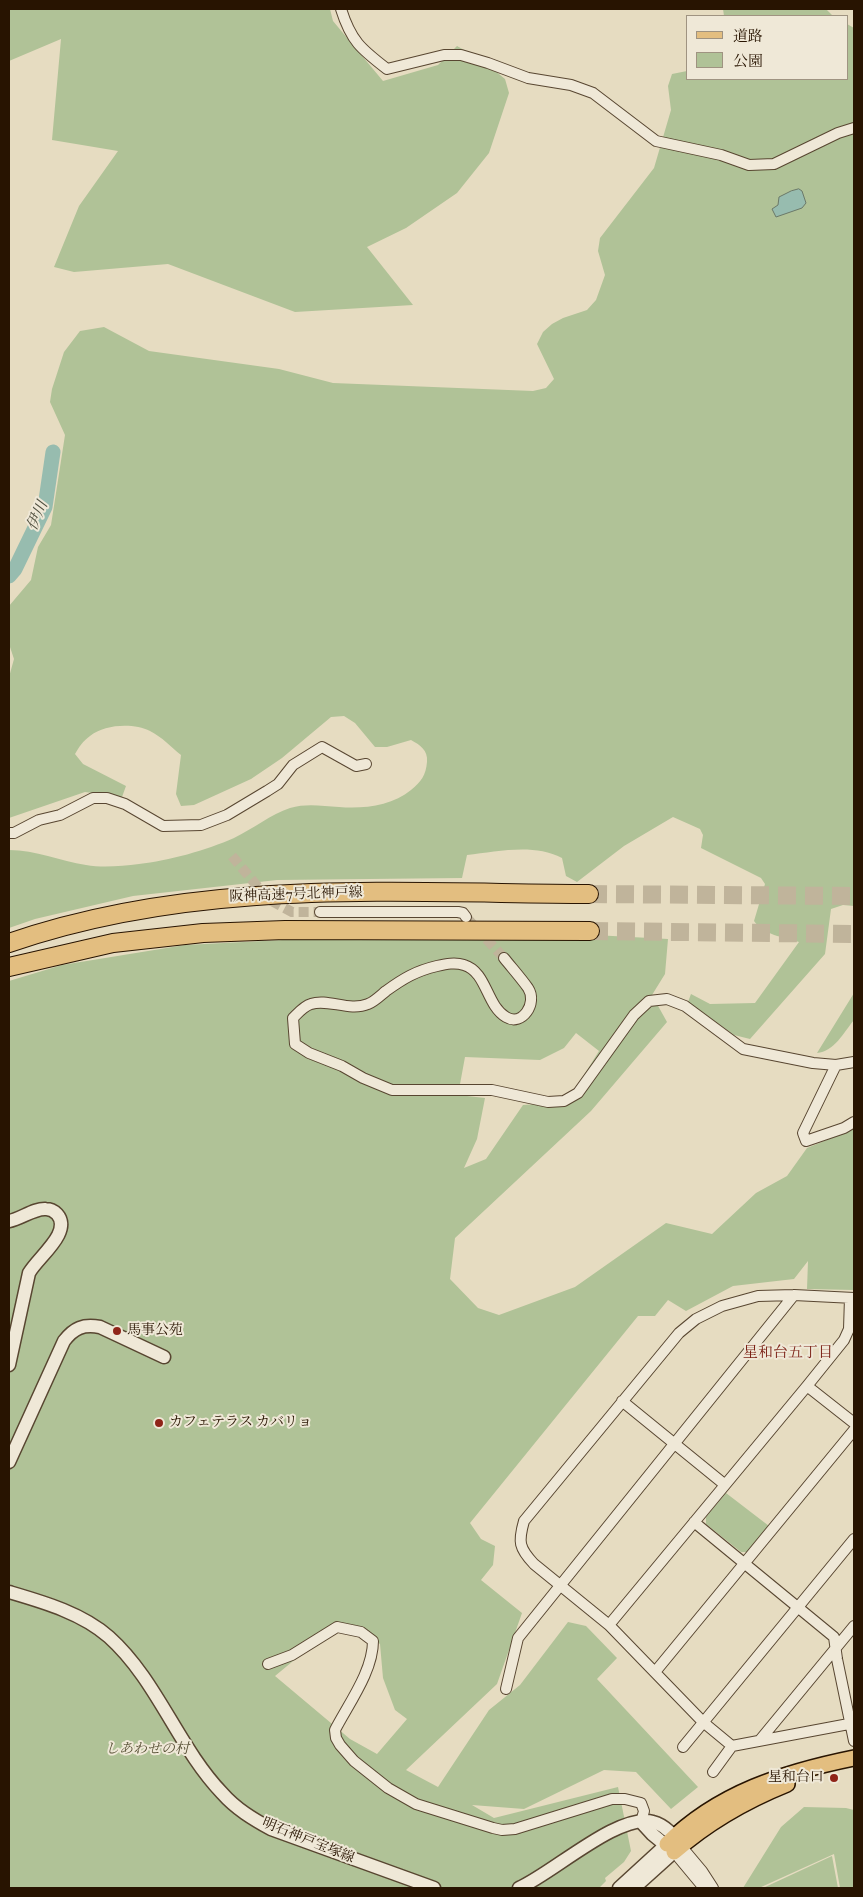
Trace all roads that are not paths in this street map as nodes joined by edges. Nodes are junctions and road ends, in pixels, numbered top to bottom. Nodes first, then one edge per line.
1 (341, 9) edge
2 (854, 128) edge
3 (366, 764) dead end
4 (9, 833) edge
5 (589, 894) tunnel mouth
6 (320, 912) tunnel mouth
7 (466, 917) tunnel mouth
8 (590, 931) tunnel mouth
9 (9, 942) edge
10 (504, 958) tunnel mouth
11 (9, 966) edge
12 (854, 1062) edge
13 (836, 1065) junction
14 (854, 1122) edge
15 (9, 1221) edge
16 (794, 1296) junction
17 (852, 1298) edge
18 (164, 1357) dead end
19 (9, 1365) edge
20 (807, 1386) junction
21 (622, 1401) junction
22 (854, 1423) edge
23 (854, 1430) edge
24 (674, 1443) junction
25 (9, 1462) edge
26 (724, 1484) junction
27 (694, 1522) junction
28 (854, 1539) edge
29 (744, 1562) junction
30 (559, 1585) junction
31 (9, 1592) edge
32 (798, 1607) junction
33 (609, 1625) junction
34 (854, 1626) edge
35 (836, 1648) junction
36 (268, 1664) dead end
37 (654, 1672) junction
38 (506, 1689) dead end
39 (703, 1722) junction
40 (852, 1723) edge
41 (760, 1740) junction
42 (854, 1742) edge
43 (732, 1746) junction
44 (683, 1747) dead end
45 (854, 1758) edge
46 (854, 1768) edge
47 (714, 1772) dead end
48 (641, 1822) junction
49 (674, 1845) junction
50 (434, 1888) edge
51 (519, 1888) edge
52 (620, 1888) edge
53 (634, 1888) edge
54 (704, 1888) edge
55 (713, 1888) edge

1 - 2 street
3 - 4 street
5 - 9 highway, 阪神高速7号北神戸線
6 - 7 street
8 - 11 highway
10 - 13 street
12 - 13 street
13 - 14 street
15 - 19 street
16 - 17 street
16 - 21 street
16 - 24 street
17 - 20 street
18 - 25 street
20 - 22 street
20 - 26 street
21 - 24 street
21 - 30 street
23 - 29 street
24 - 26 street
24 - 30 street
26 - 27 street
27 - 29 street
27 - 33 street
28 - 32 street
29 - 32 street
29 - 37 street
30 - 33 street
30 - 38 street
31 - 50 street, 明石神戸宝塚線
32 - 35 street
32 - 39 street
33 - 37 street
34 - 35 street
35 - 40 street
35 - 41 street
36 - 48 street
37 - 39 street
39 - 43 street
39 - 44 street
40 - 41 street
40 - 42 street
41 - 43 street
43 - 47 street
45 - 49 main road
46 - 49 main road
48 - 49 street
48 - 51 street
49 - 52 street
49 - 53 street
49 - 54 street
49 - 55 street

